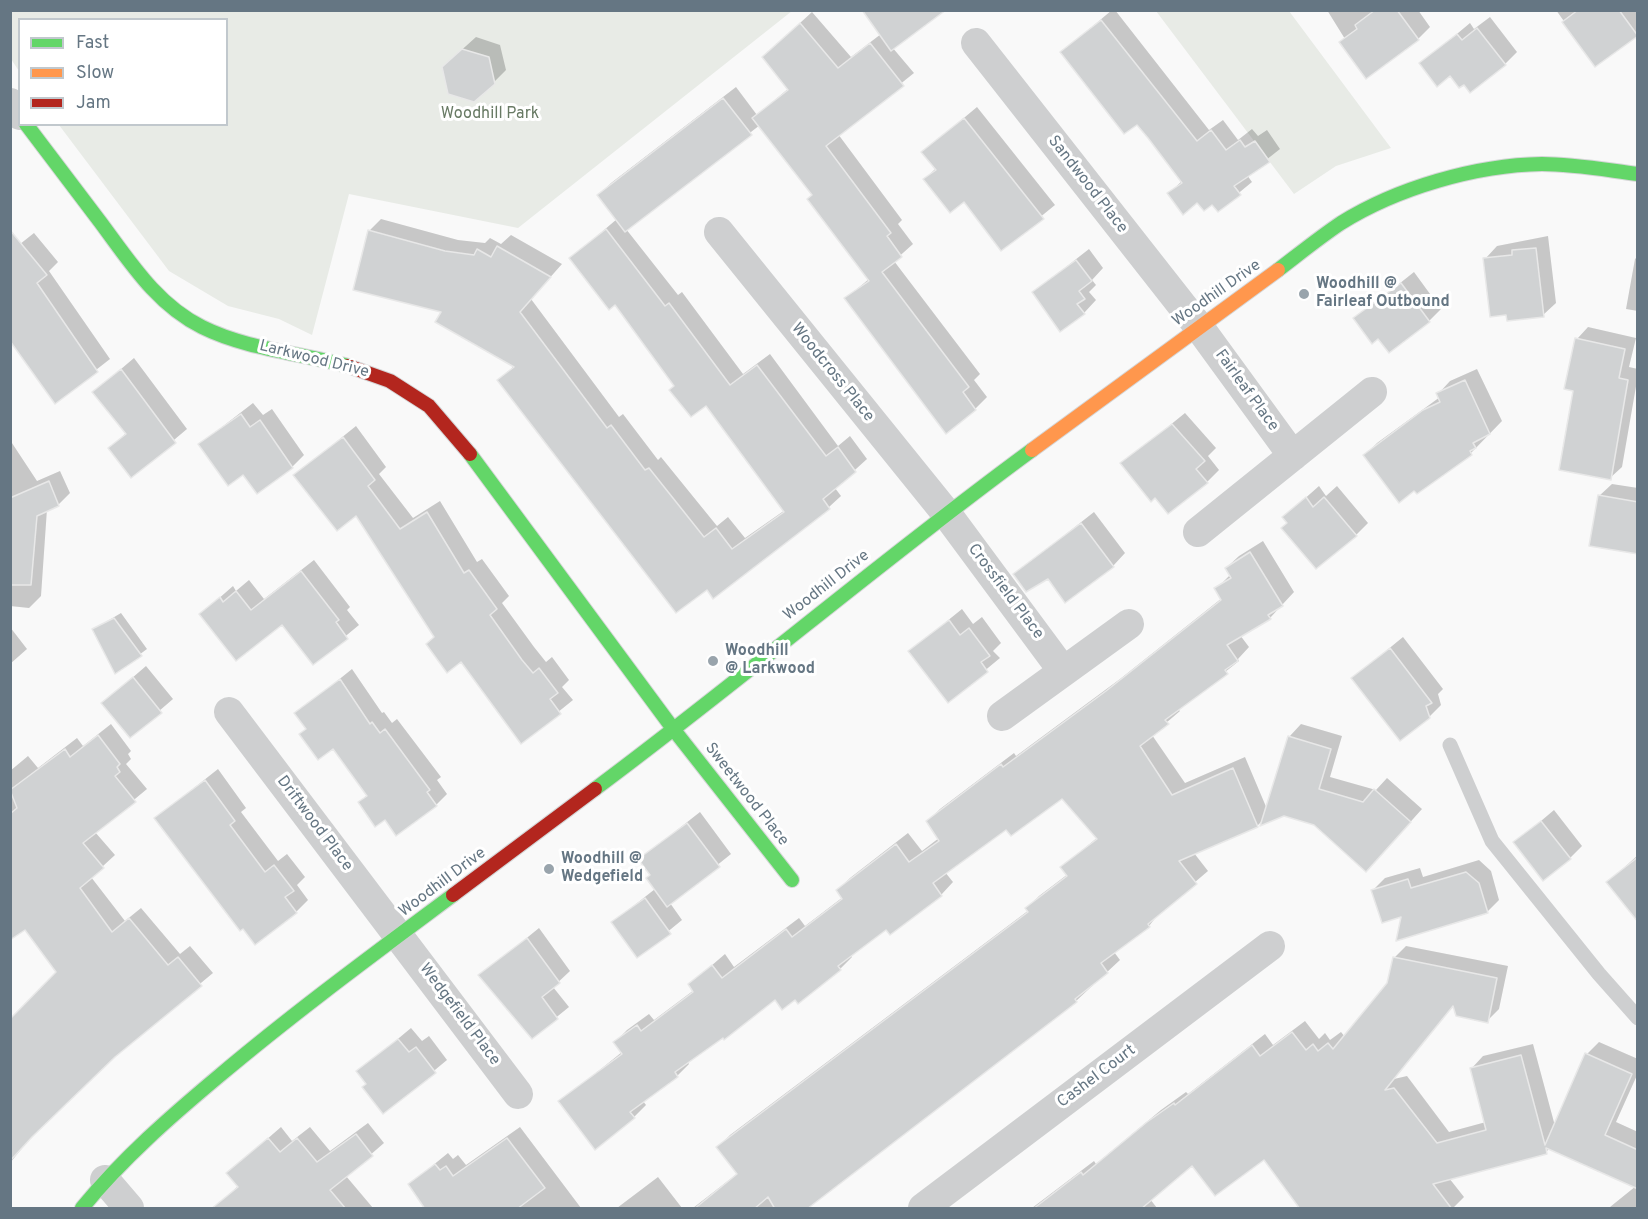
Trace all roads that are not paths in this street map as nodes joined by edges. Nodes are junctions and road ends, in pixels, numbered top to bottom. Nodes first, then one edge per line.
1 (976, 43) dead end
2 (28, 126) edge
3 (1638, 174) edge
4 (719, 232) dead end
5 (1199, 327) junction
6 (1372, 392) dead end
7 (1293, 456) junction
8 (946, 513) junction
9 (1198, 532) dead end
10 (1129, 624) dead end
11 (1064, 671) junction
12 (229, 712) dead end
13 (1002, 716) dead end
14 (674, 730) junction
15 (1450, 745) dead end
16 (792, 880) dead end
17 (399, 936) junction
18 (1270, 946) dead end
19 (1638, 1018) edge
20 (518, 1094) dead end
21 (105, 1180) junction
22 (82, 1209) edge
23 (129, 1209) edge
24 (923, 1209) edge

1 - 5 street, Sandwood Place
2 - 14 street, Larkwood Drive
3 - 5 street, Woodhill Drive
4 - 8 street, Woodcross Place
5 - 7 street, Fairleaf Place
5 - 8 street, Woodhill Drive
6 - 7 street
7 - 9 street
8 - 11 street, Crossfield Place
8 - 14 street, Woodhill Drive
10 - 11 street
11 - 13 street
12 - 17 street, Driftwood Place
14 - 16 street, Sweetwood Place
14 - 17 street, Woodhill Drive
15 - 19 lane
17 - 20 street, Wedgefield Place
17 - 21 street, Woodhill Drive
18 - 24 street, Cashel Court
21 - 22 street, Woodhill Drive
21 - 23 street

